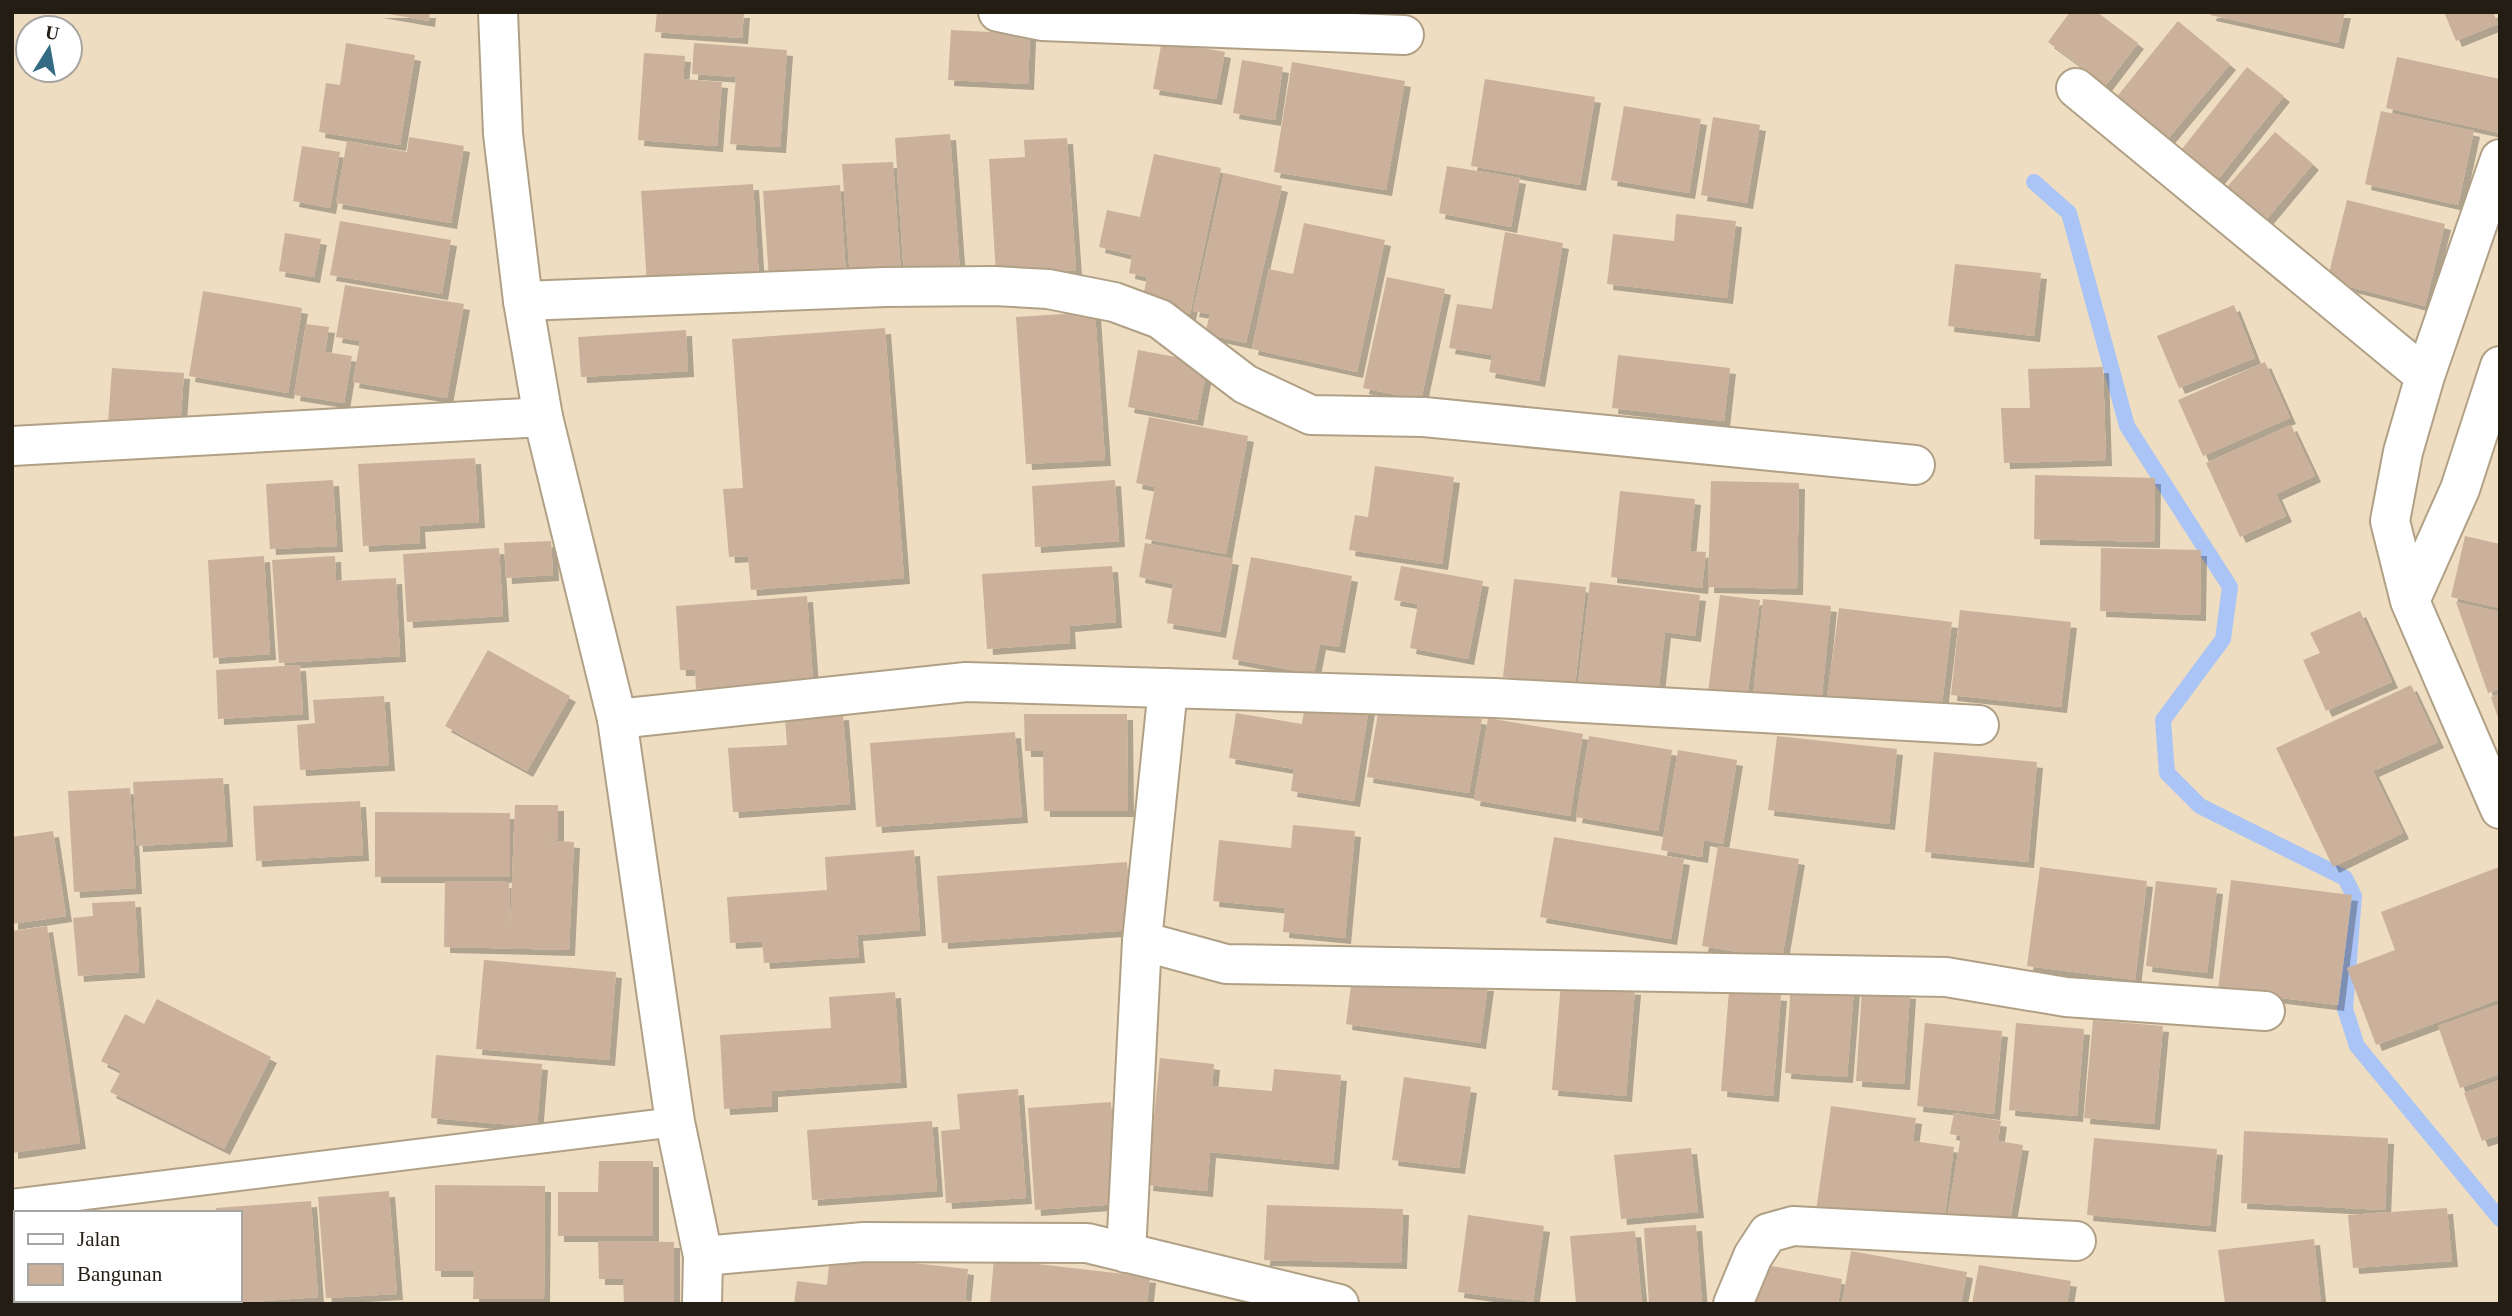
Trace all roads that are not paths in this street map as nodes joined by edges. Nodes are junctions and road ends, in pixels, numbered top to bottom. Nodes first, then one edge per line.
1 (498, 12) edge
2 (998, 12) edge
3 (1404, 35) dead end
4 (2076, 88) dead end
5 (2500, 159) edge
6 (523, 301) junction
7 (2500, 366) edge
8 (2425, 376) junction
9 (543, 416) junction
10 (12, 446) edge
11 (1915, 465) dead end
12 (2410, 601) junction
13 (1168, 688) junction
14 (617, 719) junction
15 (1979, 726) dead end
16 (2500, 809) edge
17 (1142, 941) junction
18 (2265, 1011) dead end
19 (676, 1122) junction
20 (12, 1204) edge
21 (2076, 1241) dead end
22 (1126, 1252) junction
23 (703, 1256) junction
24 (702, 1304) edge
25 (1339, 1304) edge
26 (1734, 1304) edge

1 - 6 street
2 - 3 street
4 - 8 street
5 - 8 street
6 - 9 street
6 - 11 street
7 - 12 street
8 - 12 street
9 - 10 street
9 - 14 street
12 - 16 street
13 - 14 street
13 - 15 street
13 - 17 street
14 - 19 street
17 - 18 street
17 - 22 street
19 - 20 lane
19 - 23 street
21 - 26 street
22 - 23 street
22 - 25 street
23 - 24 street

